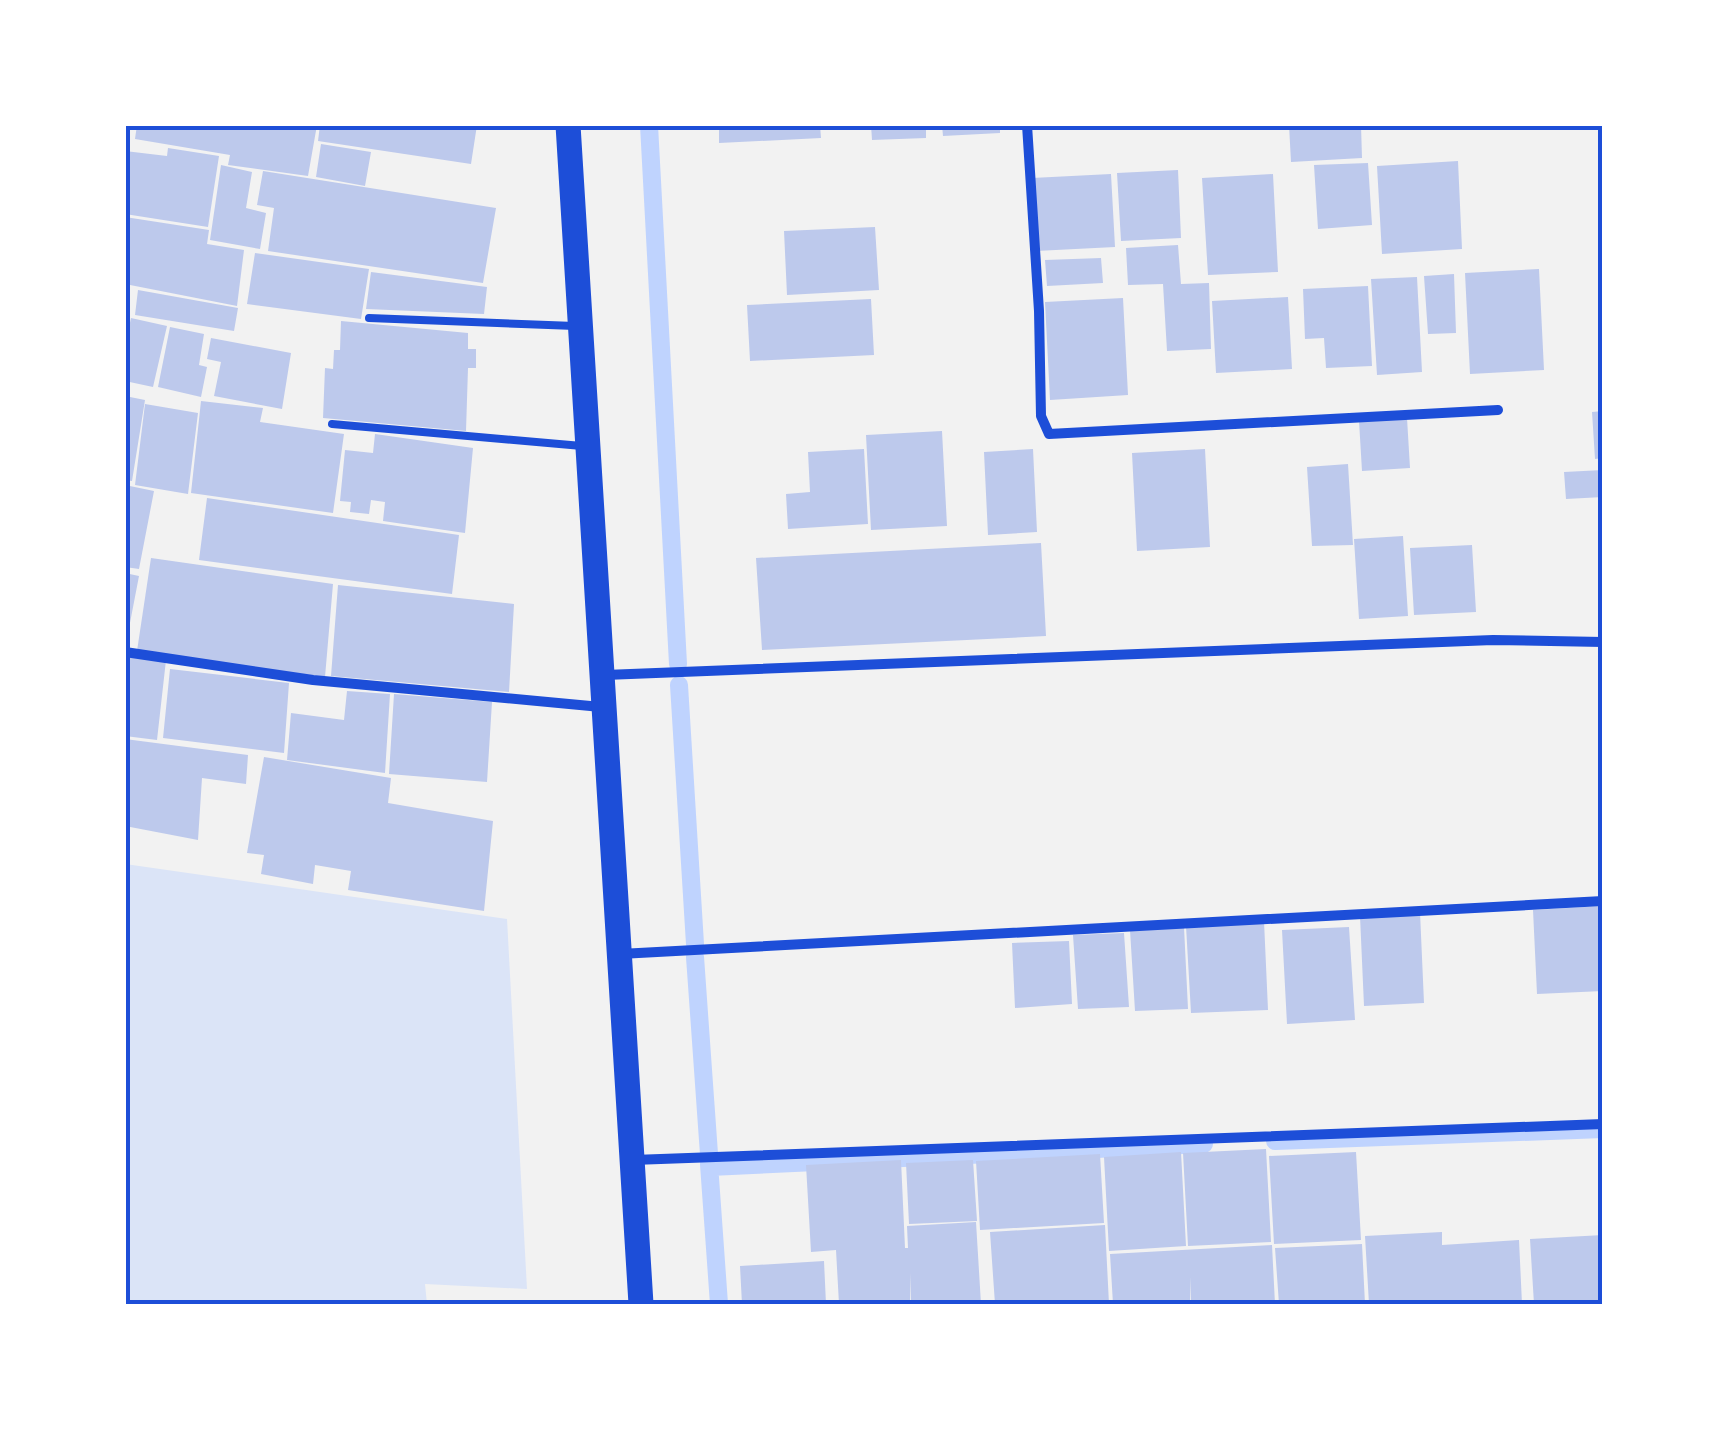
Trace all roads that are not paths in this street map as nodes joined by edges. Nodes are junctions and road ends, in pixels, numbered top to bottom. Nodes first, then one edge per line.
1 (568, 125) edge
2 (1027, 125) edge
3 (369, 318) dead end
4 (579, 326) junction
5 (1498, 410) dead end
6 (332, 424) dead end
7 (586, 447) junction
8 (1603, 642) edge
9 (125, 652) edge
10 (600, 675) junction
11 (602, 707) junction
12 (1603, 902) edge
13 (618, 954) junction
14 (1603, 1124) edge
15 (632, 1160) junction
16 (641, 1304) edge

1 - 4 main road
2 - 5 street
3 - 4 lane
4 - 7 main road
6 - 7 lane
7 - 10 main road
8 - 10 street
9 - 11 street
10 - 11 main road
11 - 13 main road
12 - 13 street
13 - 15 main road
14 - 15 street
15 - 16 main road

